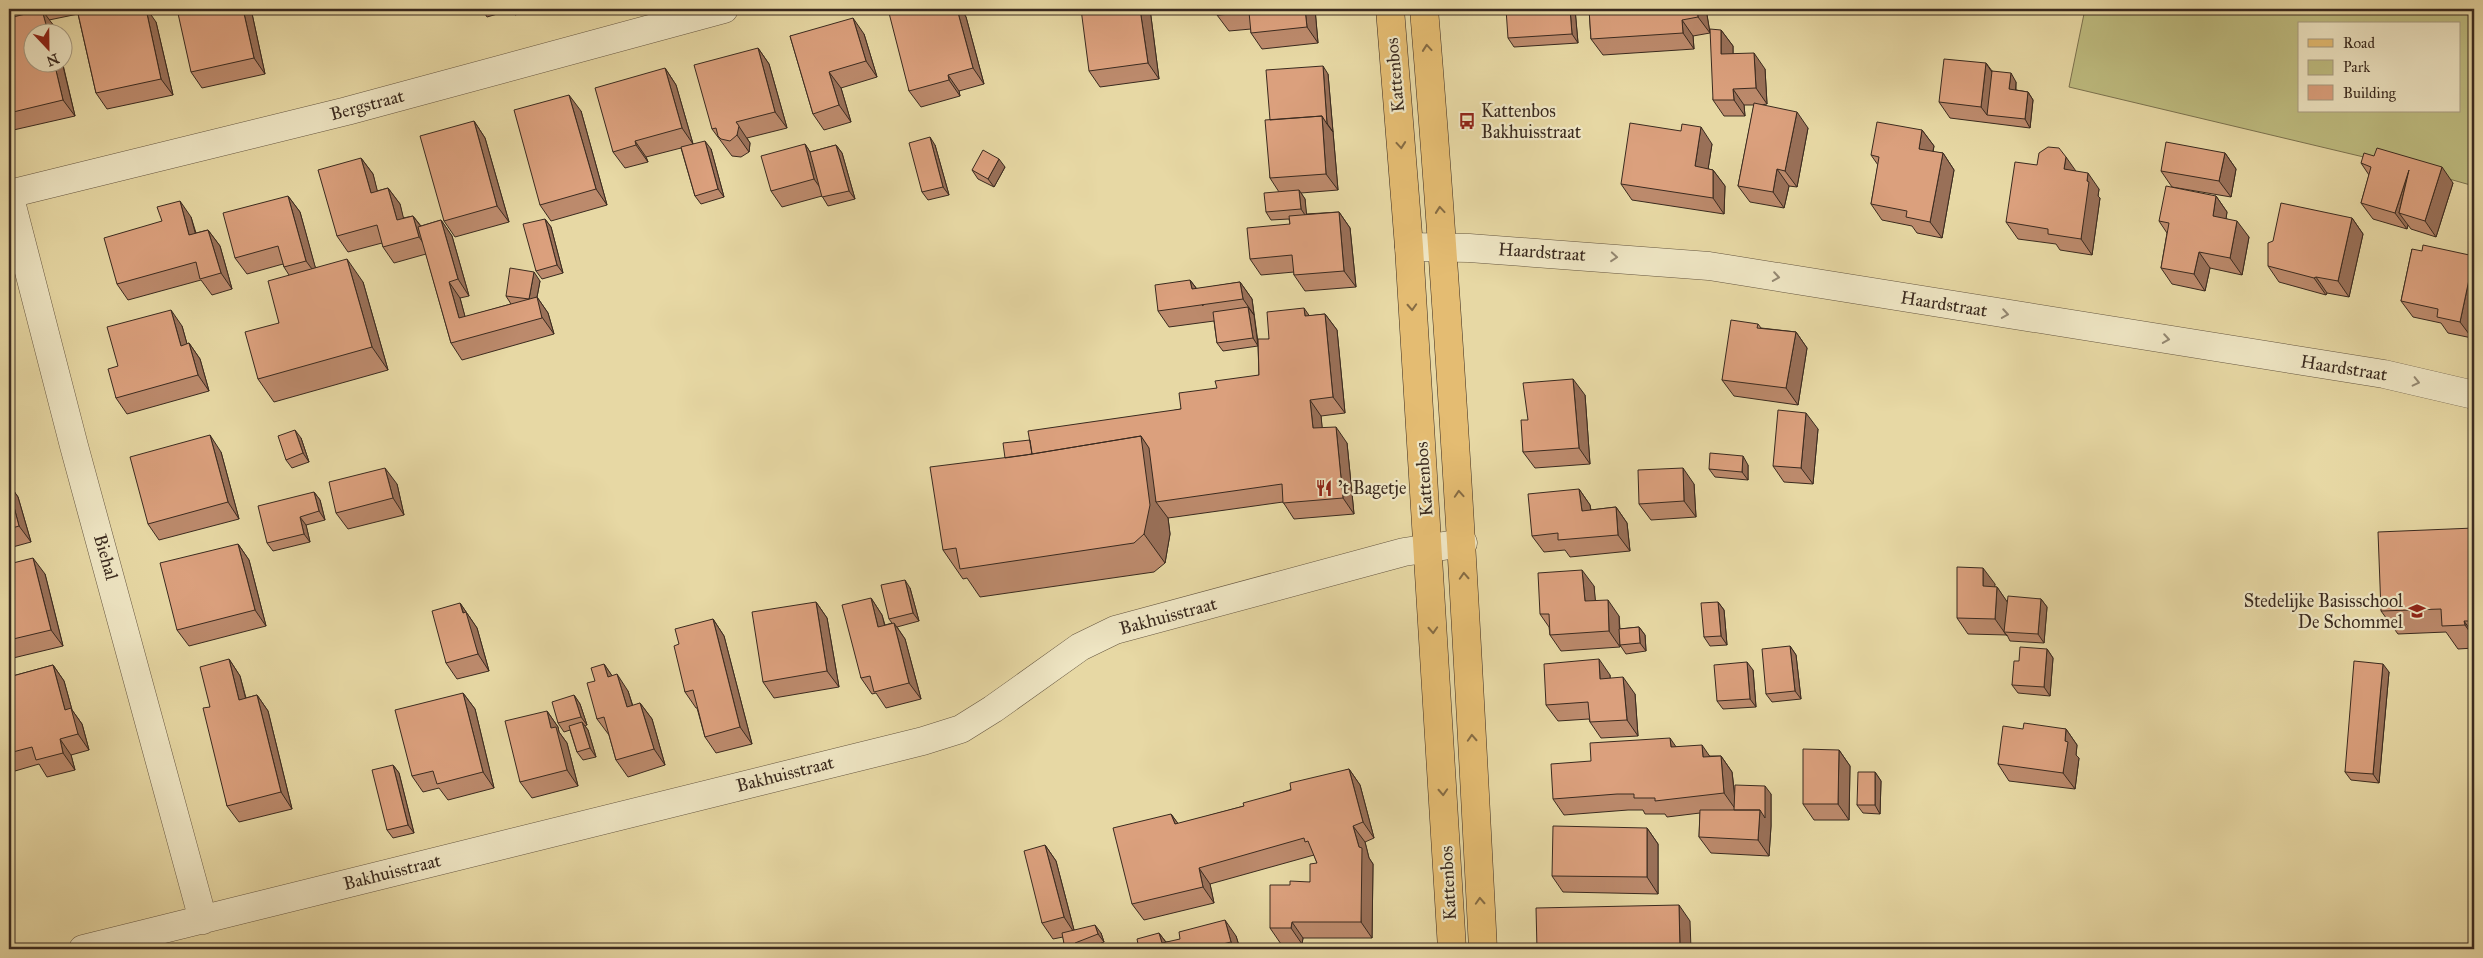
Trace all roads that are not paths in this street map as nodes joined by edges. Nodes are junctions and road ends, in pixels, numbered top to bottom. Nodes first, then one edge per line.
1 (724, 9) edge
2 (1390, 9) edge
3 (1424, 9) edge
4 (9, 194) edge
5 (1444, 246) junction
6 (1409, 247) junction
7 (2474, 395) edge
8 (1463, 542) junction
9 (1428, 546) junction
10 (203, 920) junction
11 (83, 949) edge
12 (1452, 949) edge
13 (1483, 949) edge

1 - 4 street, Bergstraat
2 -> 6 main road, Kattenbos
5 -> 3 main road, Kattenbos
4 - 10 street, Biehal
5 - 6 street, Haardstraat
5 -> 7 street, Haardstraat
8 -> 5 main road, Kattenbos
6 -> 9 main road, Kattenbos
8 - 9 street, Bakhuisstraat
13 -> 8 main road, Kattenbos
9 - 10 street, Bakhuisstraat
9 -> 12 main road, Kattenbos
10 - 11 street, Bakhuisstraat

